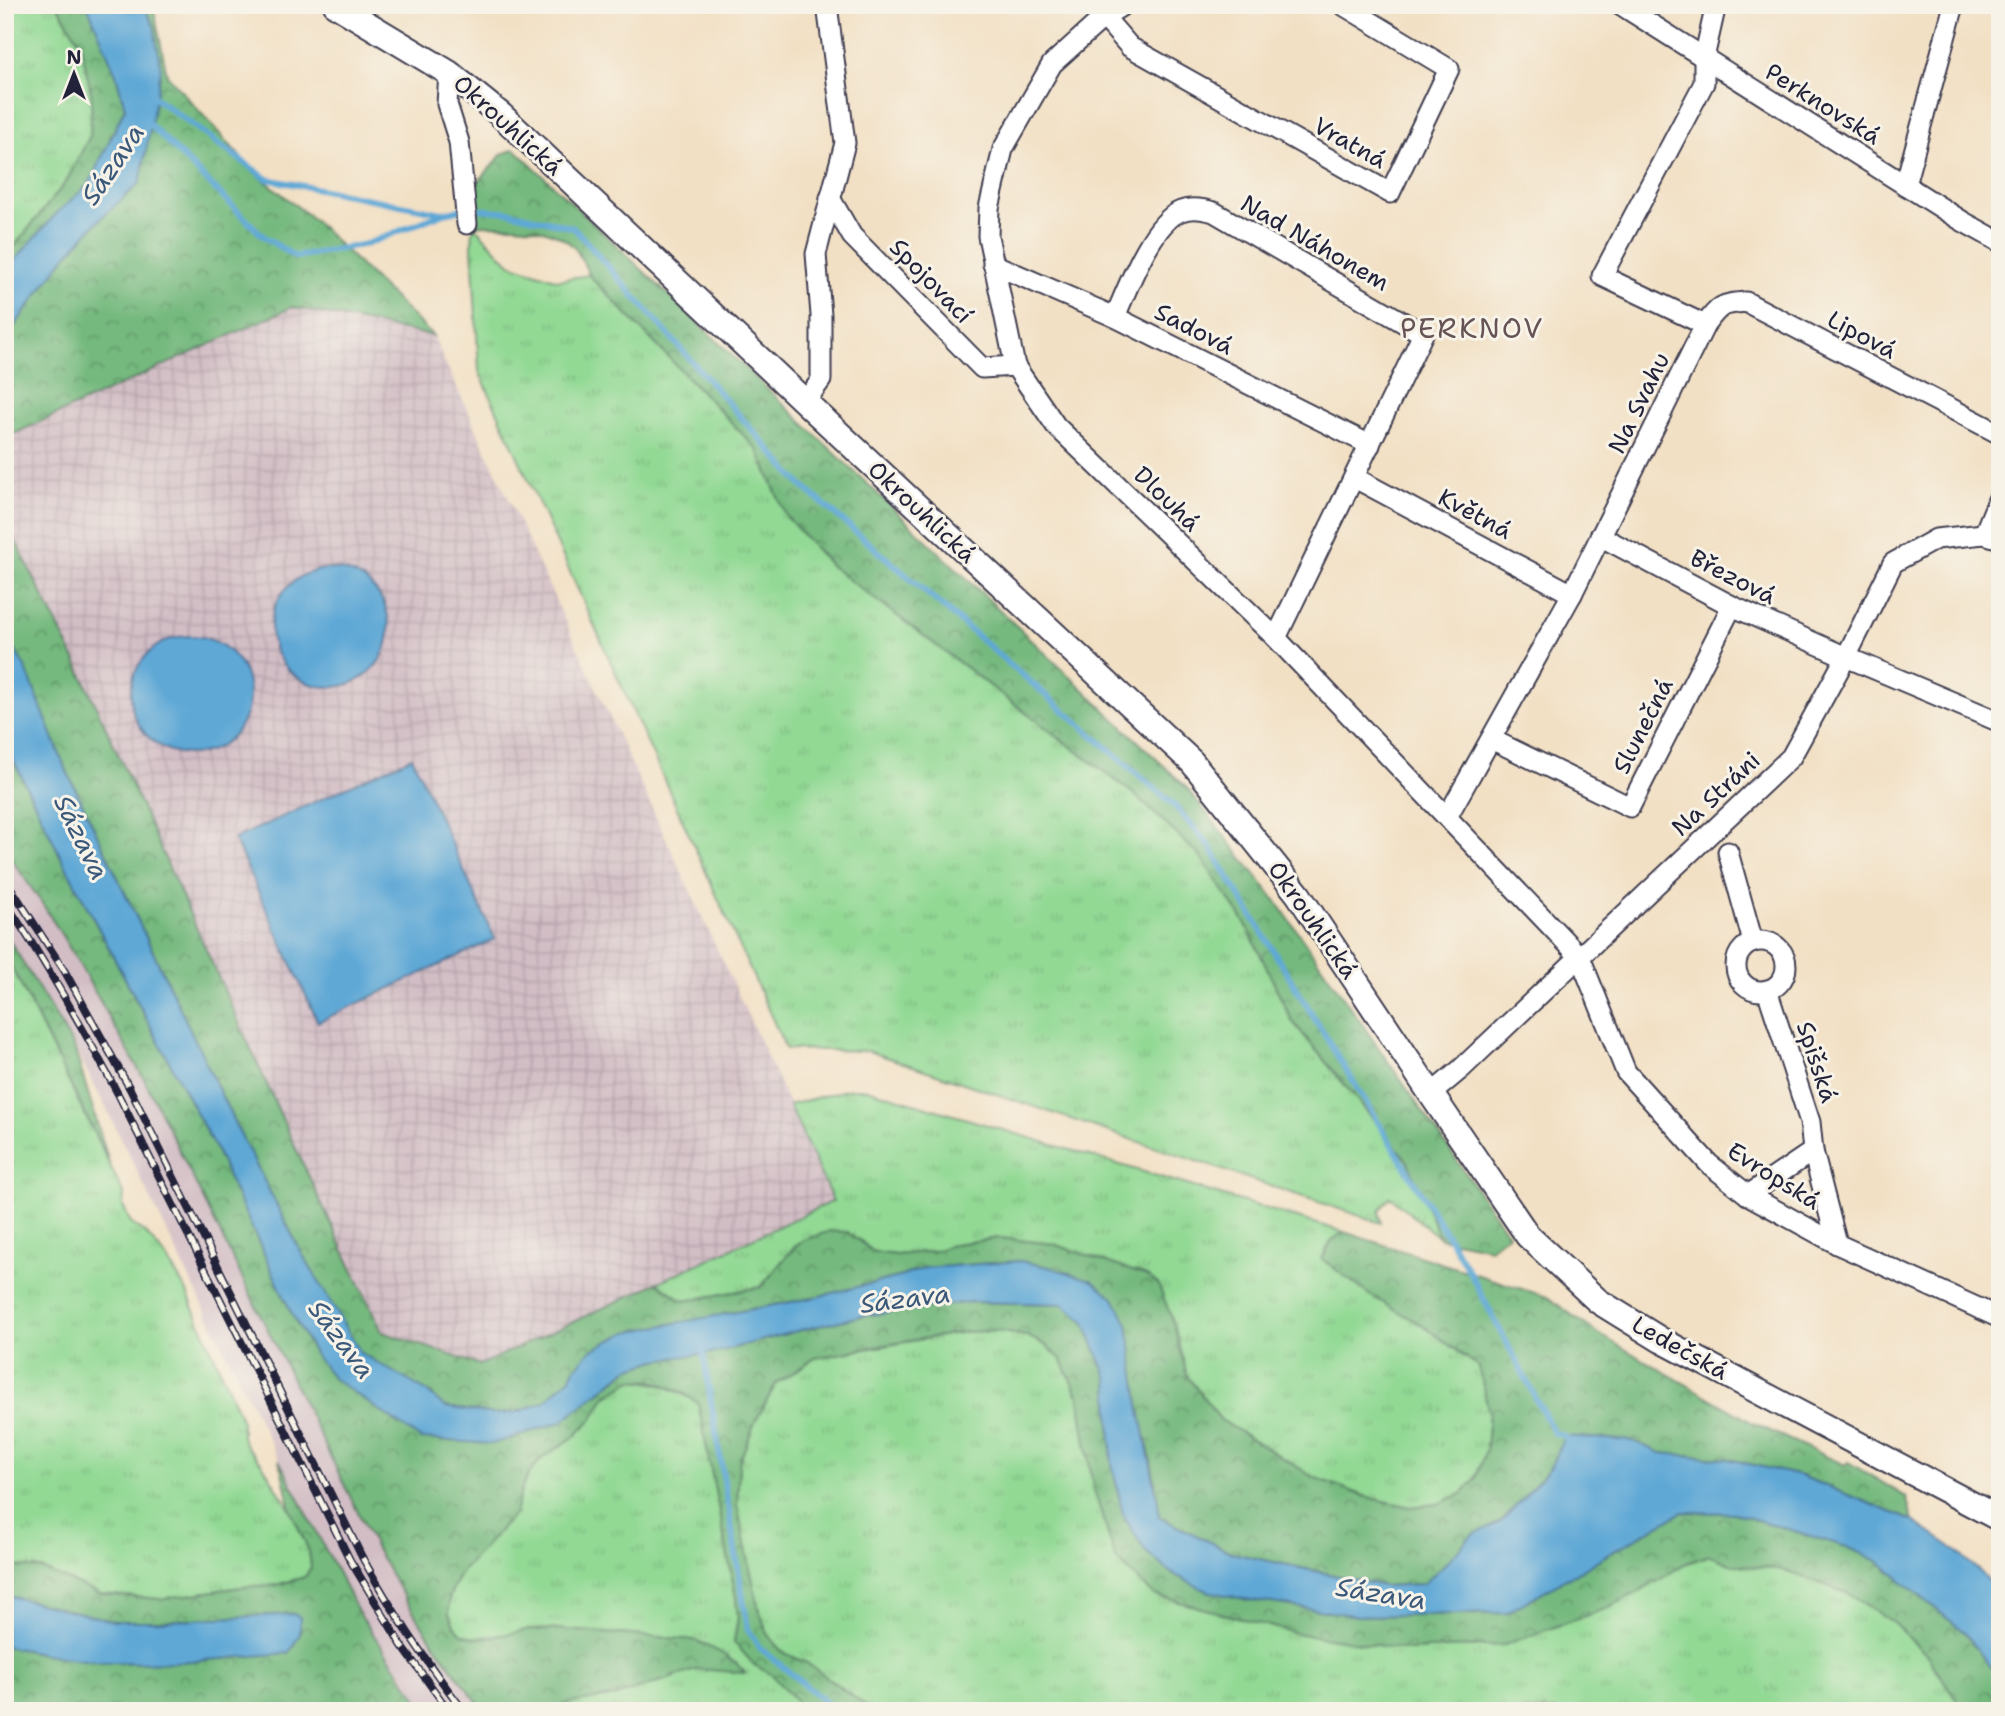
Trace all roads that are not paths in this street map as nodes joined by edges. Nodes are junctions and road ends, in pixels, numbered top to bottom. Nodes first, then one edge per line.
1 (336, 5) edge
2 (827, 5) edge
3 (1123, 5) edge
4 (1343, 5) edge
5 (1621, 5) edge
6 (1716, 5) edge
7 (1954, 5) edge
8 (1104, 17) junction
9 (1704, 58) junction
10 (449, 73) junction
11 (1905, 185) junction
12 (830, 198) junction
13 (467, 225) dead end
14 (2000, 242) edge
15 (993, 264) junction
16 (1115, 317) junction
17 (1705, 325) junction
18 (1016, 366) junction
19 (805, 402) junction
20 (2000, 435) edge
21 (1370, 445) junction
22 (1355, 478) junction
23 (2000, 495) edge
24 (1600, 536) junction
25 (1992, 537) edge
26 (1572, 594) junction
27 (1732, 606) junction
28 (1276, 638) junction
29 (1846, 657) junction
30 (2000, 722) edge
31 (1491, 739) junction
32 (1447, 817) junction
33 (1728, 852) dead end
34 (1753, 942) junction
35 (1580, 957) junction
36 (1767, 990) junction
37 (1430, 1094) junction
38 (1813, 1151) junction
39 (1748, 1195) junction
40 (1837, 1244) junction
41 (2000, 1318) edge
42 (2000, 1519) edge

1 - 10 main road, Okrouhlická
2 - 12 street
3 - 8 street, Dlouhá
4 - 8 street, Vratná
5 - 9 street, Perknovská
6 - 9 street
7 - 11 street
8 - 15 street, Dlouhá
9 - 11 street, Perknovská
9 - 17 street
10 - 13 street
10 - 19 main road, Okrouhlická
11 - 14 street, Perknovská
12 - 18 street, Spojovací
12 - 19 street
15 - 16 street, Sadová
15 - 18 street, Dlouhá
16 - 21 street, Sadová
16 - 21 street, Nad Náhonem
17 - 20 street, Lipová
17 - 24 street, Na Svahu
18 - 28 street, Dlouhá
19 - 37 main road, Okrouhlická
21 - 22 street
22 - 26 street, Květná
22 - 28 street
23 - 25 street
24 - 26 street, Na Svahu
24 - 27 street, Březová
25 - 29 street, Na Stráni
26 - 31 street, Na Svahu
27 - 29 street, Březová
27 - 31 street, Slunečná
28 - 32 street, Dlouhá
29 - 30 street, Březová
29 - 35 street, Na Stráni
31 - 32 street, Na Svahu
32 - 35 street, Dlouhá
33 - 34 street
34 - 36 street
34 - 36 street
35 - 37 street, Na Stráni
35 - 39 street, Evropská
36 - 38 street, Spišská
37 - 42 main road, Ledečská
38 - 39 street
38 - 40 street, Spišská
39 - 40 street, Evropská
40 - 41 street, Evropská

